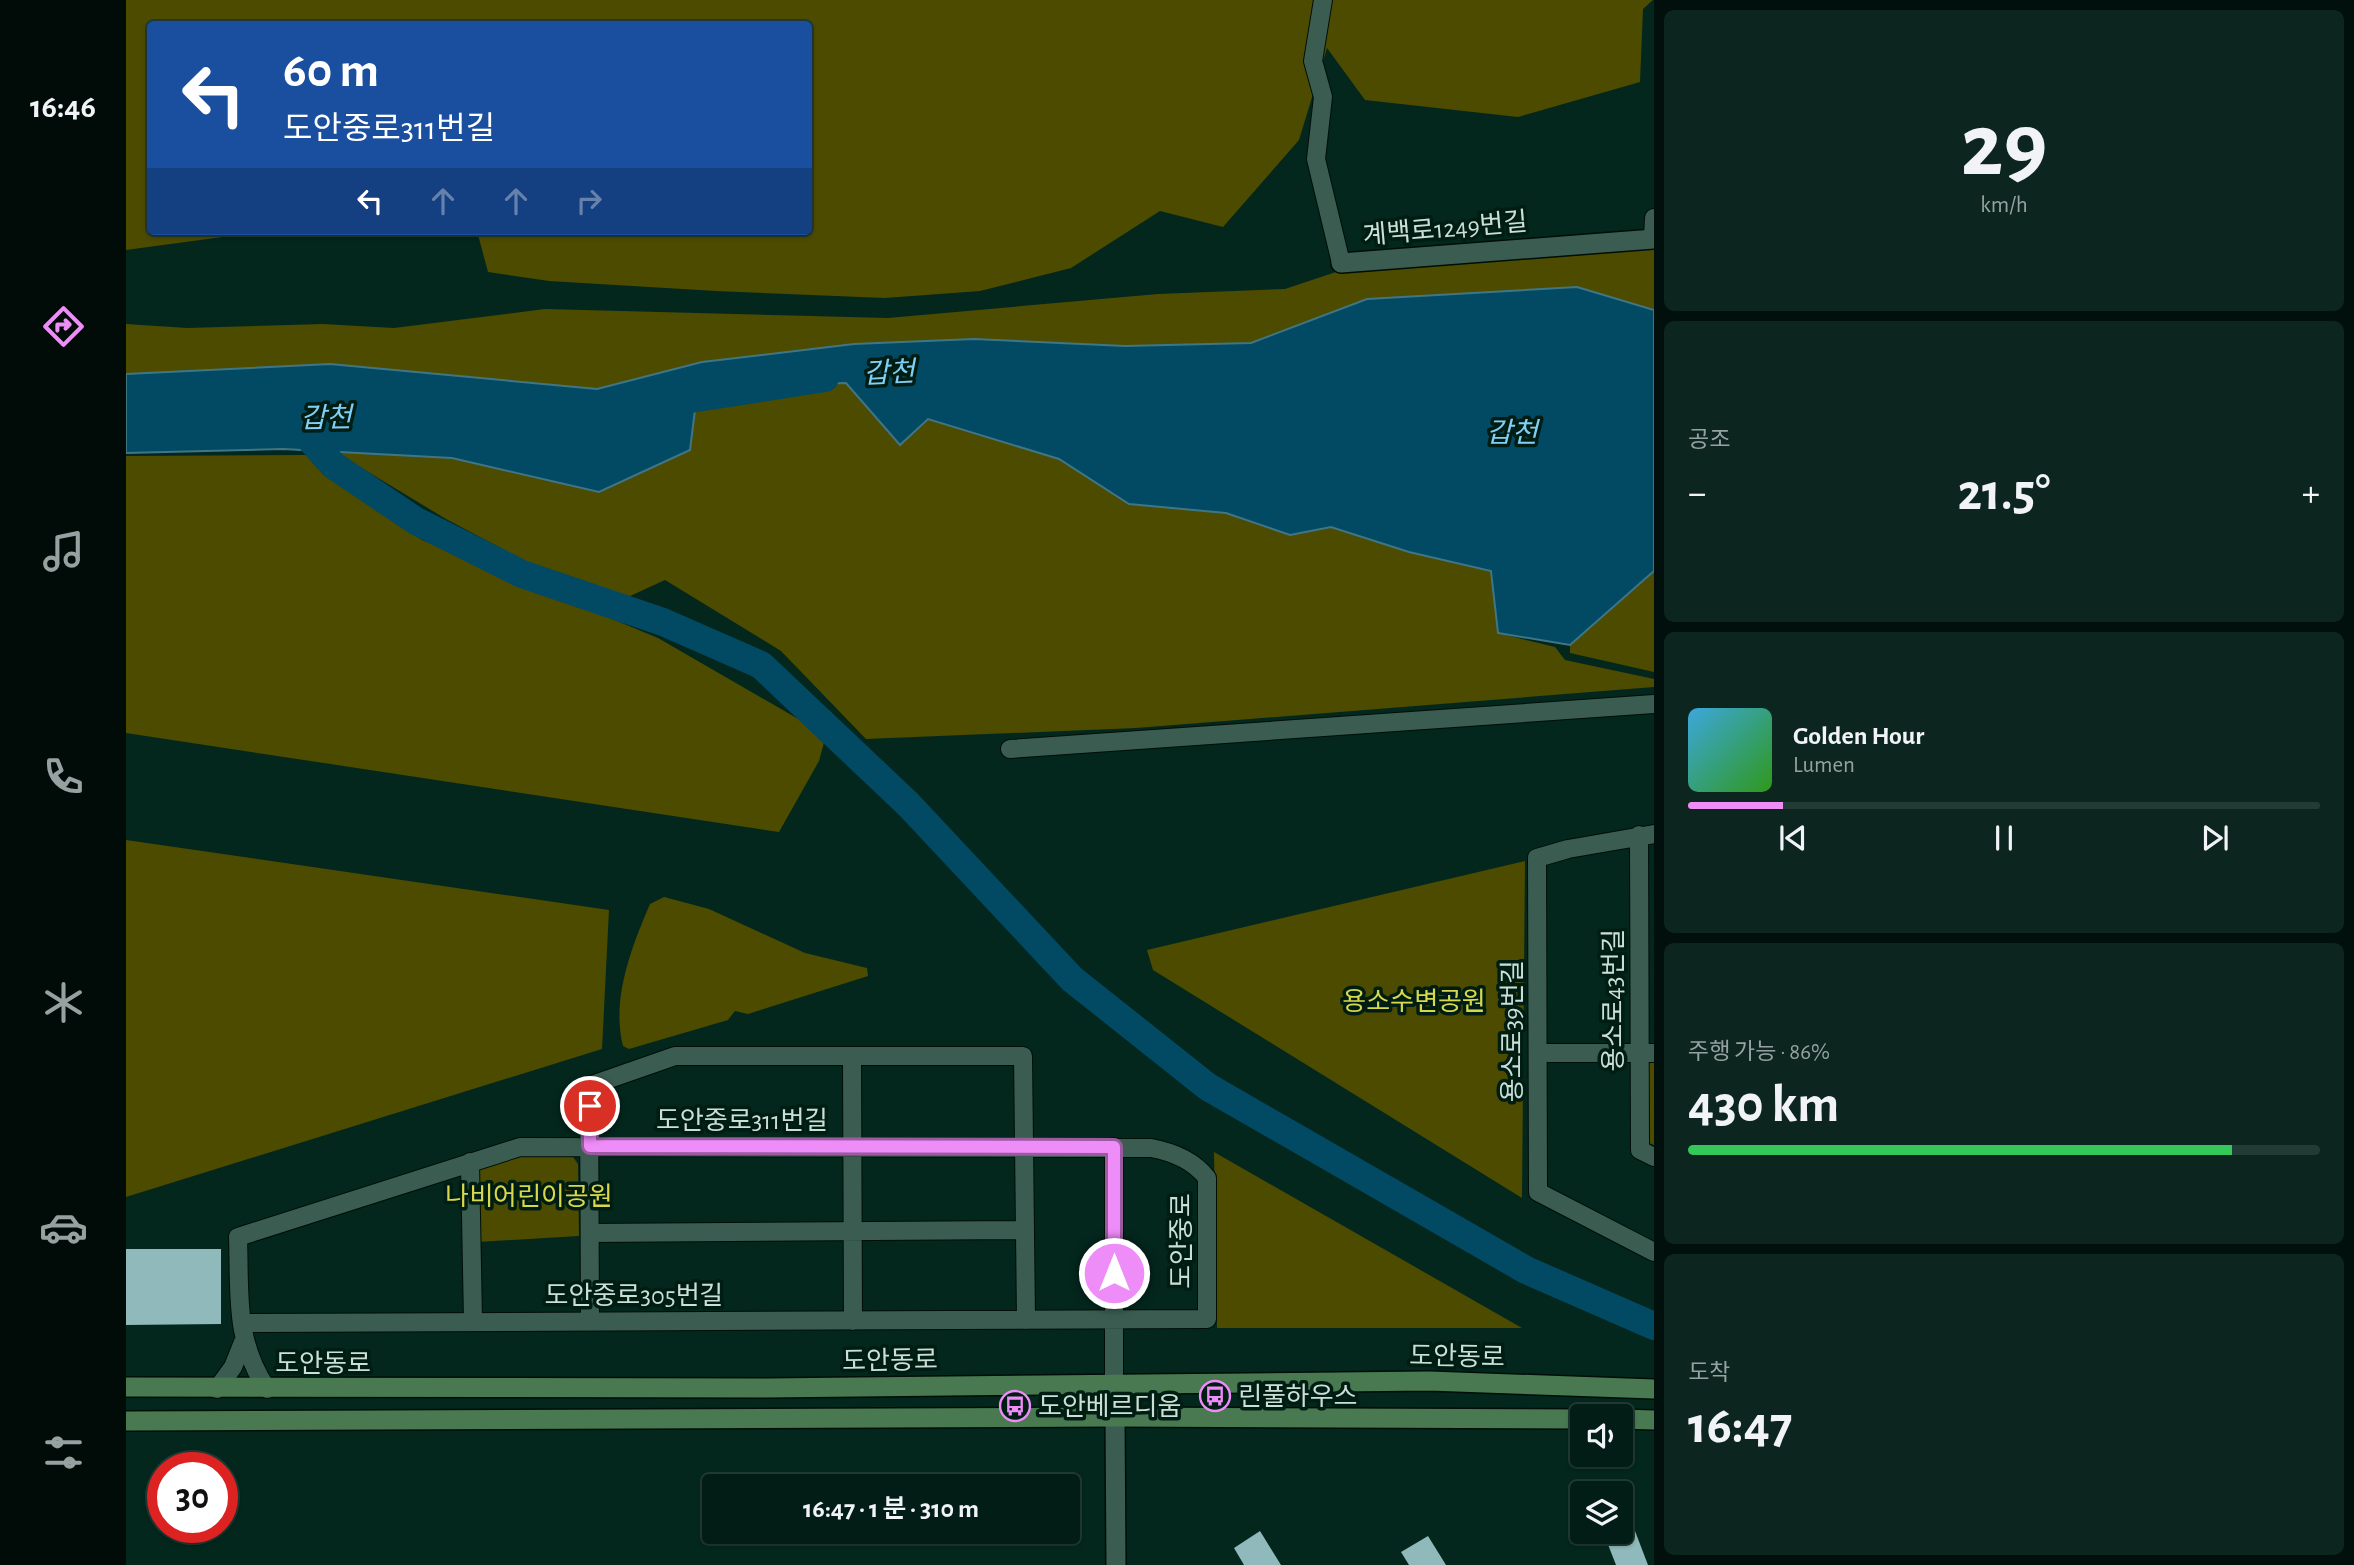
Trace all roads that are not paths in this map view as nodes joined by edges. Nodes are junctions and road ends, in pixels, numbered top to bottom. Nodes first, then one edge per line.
1 (1322, 0) edge
2 (1654, 218) edge
3 (1654, 239) edge
4 (1341, 263) joint
5 (1654, 704) edge
6 (1010, 749) dead end
7 (1646, 835) edge
8 (1538, 1053) junction
9 (1647, 1053) edge
10 (852, 1057) junction
11 (590, 1146) junction
12 (852, 1146) junction
13 (1024, 1147) junction
14 (1114, 1147) junction
15 (1654, 1157) edge
16 (470, 1162) junction
17 (1025, 1230) junction
18 (853, 1231) junction
19 (590, 1233) junction
20 (1654, 1252) edge
21 (1026, 1320) junction
22 (1115, 1320) junction
23 (473, 1321) junction
24 (590, 1321) junction
25 (853, 1321) junction
26 (242, 1323) junction
27 (243, 1342) junction
28 (1114, 1384) junction
29 (126, 1387) edge
30 (217, 1389) junction
31 (267, 1389) junction
32 (1654, 1389) edge
33 (1115, 1416) junction
34 (1570, 1419) edge
35 (1633, 1419) edge
36 (1654, 1420) edge
37 (126, 1421) edge
38 (1116, 1565) edge

1 - 4 street, 계백로1249번길
2 - 3 street
3 - 4 street, 계백로1249번길
5 - 6 street
7 - 8 street, 용소로39번길
7 - 9 street, 용소로43번길
8 - 9 street
8 - 20 street, 용소로39번길
9 - 15 street, 용소로43번길
10 - 11 street
10 - 12 street
10 - 13 street
11 - 12 street, 도안중로311번길
11 - 16 street, 도안중로311번길
11 - 19 street
12 - 13 street, 도안중로311번길
12 - 18 street
13 - 14 street, 도안중로311번길
13 - 17 street
14 - 22 street
14 - 22 street, 도안중로
16 - 23 street
16 - 26 street, 도안중로311번길
17 - 18 street
17 - 21 street
18 - 19 street
18 - 25 street
19 - 24 street
21 - 22 street, 도안중로305번길
21 - 25 street, 도안중로305번길
22 - 28 street
23 - 24 street, 도안중로305번길
23 - 26 street, 도안중로305번길
24 - 25 street, 도안중로305번길
26 - 27 street, 도안중로311번길
27 - 30 street
27 - 31 street
28 - 31 main road, 도안동로
28 - 32 main road, 도안동로
28 - 33 main road
29 - 30 main road, 도안동로
30 - 31 main road, 도안동로
33 - 34 main road
33 - 37 main road
33 - 38 street
35 - 36 main road

